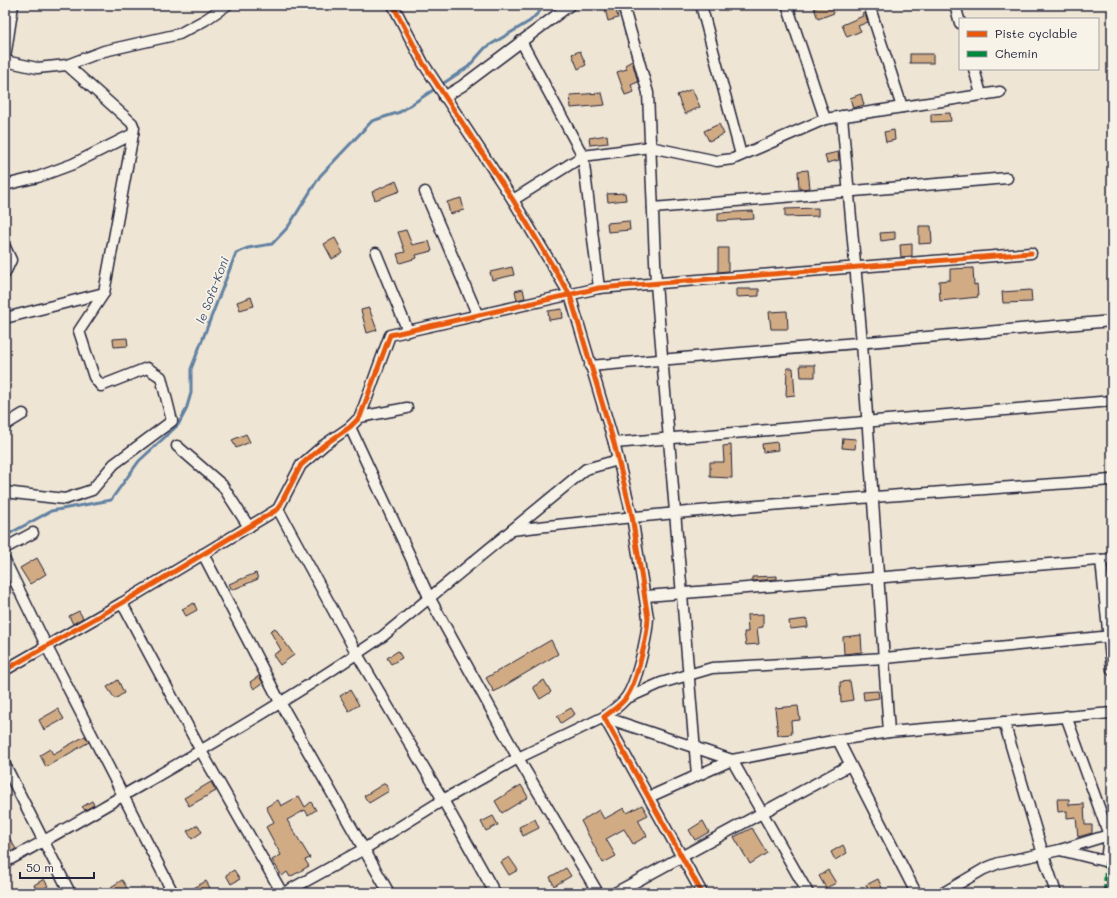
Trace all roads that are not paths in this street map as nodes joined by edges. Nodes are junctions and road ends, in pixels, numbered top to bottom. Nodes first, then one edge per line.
1 (13, 5) edge
2 (227, 5) edge
3 (393, 5) edge
4 (568, 5) edge
5 (623, 5) edge
6 (701, 5) edge
7 (787, 5) edge
8 (869, 5) edge
9 (955, 5) edge
10 (959, 19) edge
11 (521, 41) junction
12 (5, 58) edge
13 (5, 61) edge
14 (67, 66) junction
15 (974, 70) edge
16 (1000, 92) dead end
17 (443, 94) junction
18 (981, 94) junction
19 (902, 107) junction
20 (842, 116) junction
21 (825, 119) junction
22 (132, 134) junction
23 (650, 147) junction
24 (741, 155) junction
25 (583, 156) junction
26 (1007, 178) dead end
27 (5, 185) edge
28 (425, 192) dead end
29 (849, 192) junction
30 (513, 200) junction
31 (653, 208) junction
32 (5, 247) edge
33 (376, 252) dead end
34 (1031, 253) dead end
35 (855, 268) junction
36 (5, 273) edge
37 (656, 284) junction
38 (599, 288) junction
39 (104, 293) junction
40 (570, 295) junction
41 (478, 316) junction
42 (5, 318) edge
43 (1112, 322) edge
44 (408, 331) junction
45 (862, 343) junction
46 (663, 360) junction
47 (590, 366) junction
48 (1112, 401) edge
49 (407, 408) dead end
50 (23, 414) dead end
51 (360, 417) junction
52 (867, 423) junction
53 (5, 425) edge
54 (350, 427) junction
55 (670, 438) junction
56 (614, 443) junction
57 (177, 446) dead end
58 (618, 460) junction
59 (1112, 480) edge
60 (5, 492) edge
61 (873, 496) junction
62 (278, 509) junction
63 (676, 512) junction
64 (632, 516) junction
65 (249, 527) junction
66 (512, 530) junction
67 (33, 533) dead end
68 (5, 548) edge
69 (203, 554) junction
70 (1112, 559) edge
71 (1100, 560) junction
72 (5, 561) edge
73 (879, 578) junction
74 (682, 593) junction
75 (646, 596) junction
76 (429, 598) junction
77 (122, 603) junction
78 (1110, 636) edge
79 (47, 647) junction
80 (357, 654) junction
81 (885, 658) junction
82 (5, 670) edge
83 (1112, 670) edge
84 (689, 674) junction
85 (625, 699) junction
86 (281, 704) junction
87 (1112, 713) edge
88 (1066, 716) junction
89 (604, 717) junction
90 (1004, 722) junction
91 (889, 732) junction
92 (838, 740) junction
93 (695, 748) junction
94 (201, 751) junction
95 (518, 758) junction
96 (732, 760) junction
97 (5, 765) edge
98 (850, 765) junction
99 (697, 776) junction
100 (122, 796) junction
101 (649, 796) junction
102 (443, 800) junction
103 (762, 812) junction
104 (1110, 835) edge
105 (43, 842) junction
106 (364, 849) junction
107 (1060, 850) junction
108 (1043, 854) junction
109 (682, 855) junction
110 (5, 862) edge
111 (1109, 862) edge
112 (959, 889) edge
113 (70, 893) edge
114 (173, 893) edge
115 (283, 893) edge
116 (389, 893) edge
117 (495, 893) edge
118 (598, 893) edge
119 (615, 893) edge
120 (702, 893) edge
121 (808, 893) edge
122 (916, 893) edge
123 (943, 893) edge
124 (1056, 893) edge

1 - 12 street
2 - 14 street
3 - 17 street
4 - 11 street
5 - 23 street
6 - 24 street
7 - 21 street
8 - 19 street
9 - 10 street
11 - 17 street
11 - 25 street
13 - 14 street
14 - 22 street
15 - 18 street
16 - 18 street
17 - 30 street
18 - 19 street
19 - 20 street
20 - 21 street
20 - 29 street
21 - 24 street
22 - 27 street
22 - 39 street
23 - 24 street
23 - 25 street
23 - 31 street
25 - 30 street
25 - 38 street
26 - 29 street
28 - 41 street
29 - 31 street
29 - 35 street
30 - 40 street
31 - 37 street
32 - 36 street
33 - 44 street
34 - 35 street
35 - 37 street
35 - 45 street
37 - 38 street
37 - 46 street
38 - 40 street
39 - 42 street
39 - 60 street
40 - 41 street
40 - 47 street
41 - 44 street
43 - 45 street
44 - 51 street
45 - 46 street
45 - 52 street
46 - 47 street
46 - 55 street
47 - 56 street
48 - 52 street
49 - 51 street
50 - 53 street
51 - 54 street
52 - 55 street
52 - 61 street
54 - 62 street
54 - 76 street
55 - 56 street
55 - 63 street
56 - 58 street
57 - 65 street
58 - 64 street
58 - 66 street
59 - 61 street
61 - 63 street
61 - 73 street
62 - 65 street
62 - 80 street
63 - 64 street
63 - 74 street
64 - 66 street
64 - 75 street
65 - 69 street
66 - 76 street
67 - 68 street
69 - 77 street
69 - 86 street
70 - 71 street
71 - 73 street
71 - 78 street
72 - 79 street
73 - 74 street
73 - 81 street
74 - 75 street
74 - 84 street
75 - 85 street
76 - 80 street
76 - 95 street
77 - 79 street
77 - 94 street
78 - 81 street
78 - 83 street
79 - 82 street
79 - 100 street
80 - 86 street
80 - 102 street
81 - 84 street
81 - 91 street
84 - 85 street
84 - 93 street
85 - 89 street
86 - 94 street
86 - 106 street
87 - 88 street
88 - 90 street
88 - 104 street
89 - 93 street
89 - 95 street
89 - 101 street
90 - 91 street
90 - 108 street
91 - 92 street
92 - 96 street
92 - 98 street
93 - 96 street
93 - 99 street
94 - 100 street
94 - 115 street
95 - 102 street
95 - 118 street
96 - 99 street
96 - 103 street
97 - 105 street
98 - 103 street
98 - 122 street
99 - 101 street
100 - 105 street
100 - 114 street
101 - 109 street
102 - 106 street
102 - 117 street
103 - 109 street
103 - 121 street
104 - 107 street
104 - 111 street
105 - 110 street
105 - 113 street
106 - 115 street
106 - 116 street
107 - 108 street
107 - 111 street
108 - 112 street
108 - 124 street
109 - 119 street
109 - 120 street
112 - 123 street

